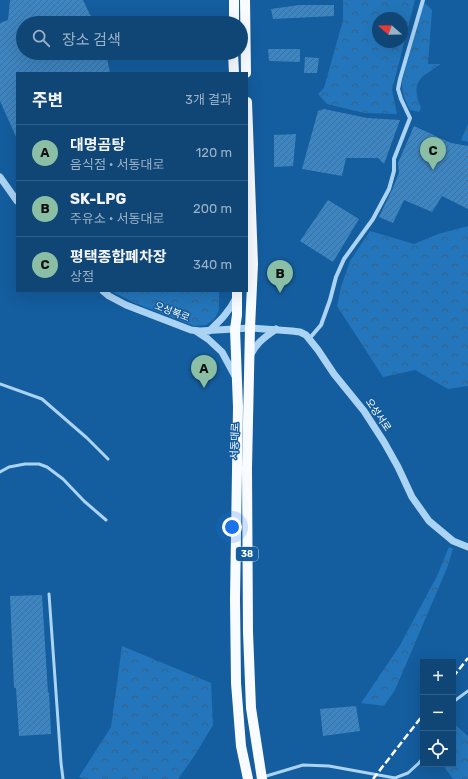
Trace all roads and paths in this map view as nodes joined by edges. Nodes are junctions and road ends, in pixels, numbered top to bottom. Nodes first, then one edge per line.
1 (234, 0) edge
2 (245, 0) edge
3 (423, 0) edge
4 (234, 16) edge
5 (245, 16) edge
6 (233, 60) edge
7 (246, 60) edge
8 (234, 72) edge
9 (246, 72) edge
10 (248, 129) edge
11 (0, 177) edge
12 (16, 200) edge
13 (104, 292) edge
14 (237, 294) edge
15 (250, 328) junction
16 (235, 329) junction
17 (276, 329) junction
18 (193, 330) junction
19 (209, 331) junction
20 (309, 339) junction
21 (250, 358) junction
22 (237, 379) junction
23 (0, 384) edge
24 (108, 460) dead end
25 (0, 472) edge
26 (106, 520) dead end
27 (468, 547) edge
28 (49, 594) dead end
29 (468, 691) edge
30 (456, 700) edge
31 (420, 762) edge
32 (63, 779) edge
33 (248, 779) edge
34 (261, 779) edge

1 - 4 main road
2 - 5 main road
3 - 20 street
6 - 8 main road
7 - 9 main road
10 - 15 main road, 서동대로 / 38
11 - 12 street
13 - 18 street, 오성북로
14 - 16 main road, 서동대로 / 38
14 - 19 street
15 - 16 street, 오성서로
15 - 17 street, 오성서로
15 - 21 main road, 서동대로 / 38
16 - 19 street, 오성서로
16 - 22 main road, 서동대로 / 38
17 - 20 street, 오성서로
17 - 21 street
18 - 19 street, 오성서로
18 - 22 street
20 - 27 street, 오성서로
21 - 34 main road, 서동대로 / 38
22 - 33 main road, 서동대로 / 38
23 - 24 lane
25 - 26 lane
28 - 32 lane
29 - 30 lane
31 - 34 lane

